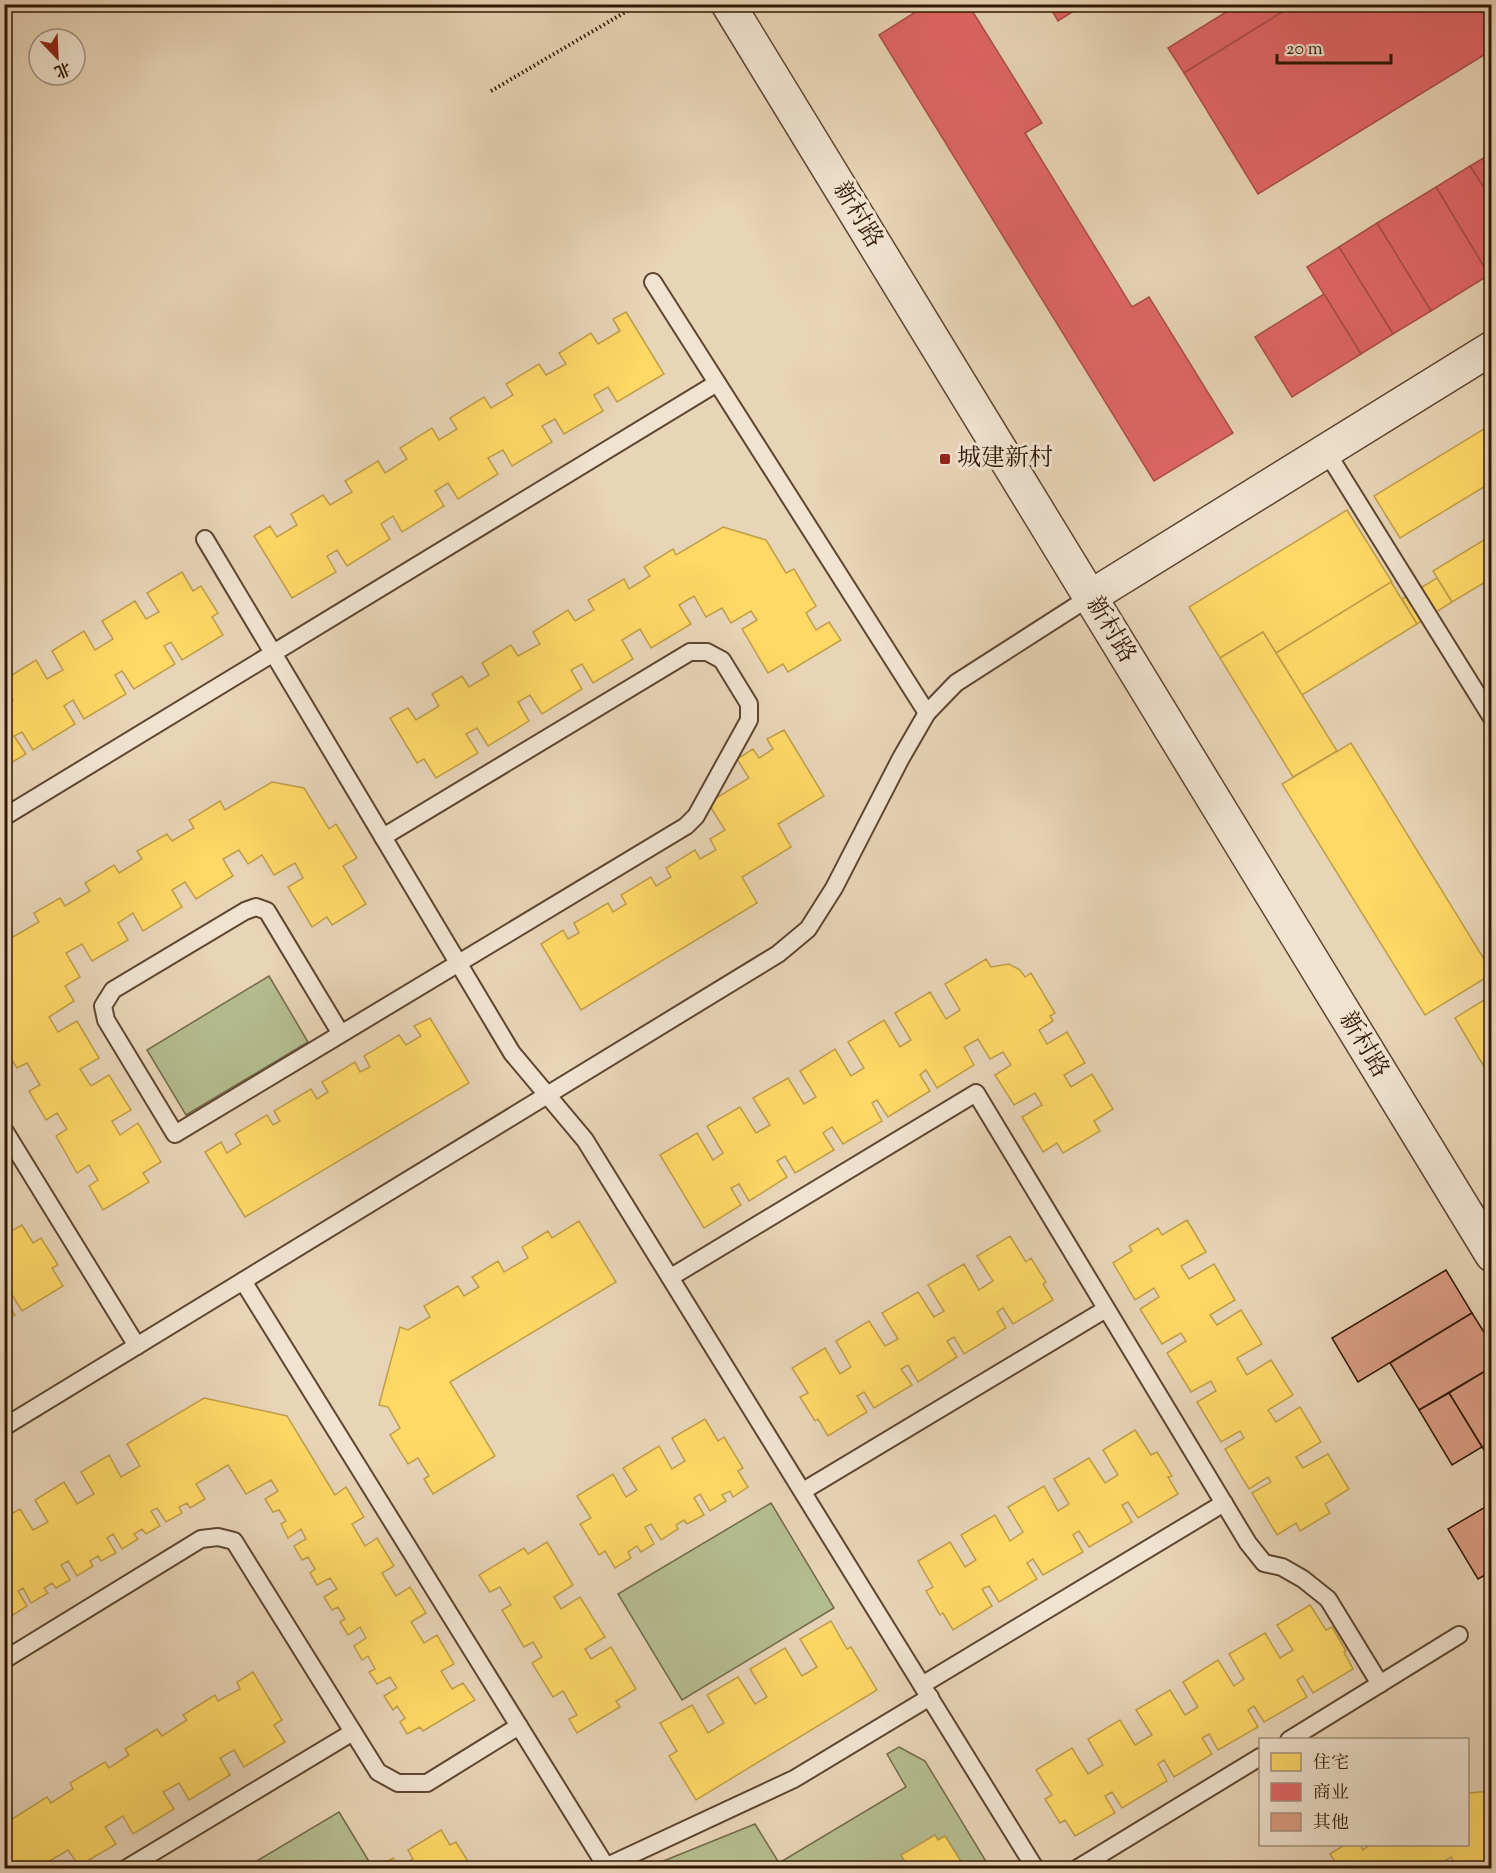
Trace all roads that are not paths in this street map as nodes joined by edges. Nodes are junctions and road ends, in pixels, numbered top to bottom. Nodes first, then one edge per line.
1 (728, 4) edge
2 (652, 282) dead end
3 (1491, 348) edge
4 (717, 383) junction
5 (1326, 451) junction
6 (205, 539) dead end
7 (1090, 597) junction
8 (273, 653) junction
9 (927, 713) junction
10 (1491, 718) edge
11 (4, 817) edge
12 (383, 837) junction
13 (458, 963) junction
14 (341, 1034) junction
15 (548, 1095) junction
16 (4, 1130) edge
17 (1490, 1250) edge
18 (671, 1277) junction
19 (243, 1281) junction
20 (1106, 1309) junction
21 (137, 1346) junction
22 (4, 1427) edge
23 (803, 1491) junction
24 (1224, 1503) junction
25 (1459, 1635) dead end
26 (4, 1660) edge
27 (1380, 1684) junction
28 (926, 1691) junction
29 (519, 1726) junction
30 (353, 1732) junction
31 (1292, 1738) edge
32 (1259, 1758) edge
33 (606, 1868) edge
34 (127, 1869) edge
35 (1035, 1869) edge
36 (1078, 1869) edge

1 - 7 street, 新村路
2 - 4 lane
3 - 5 street
4 - 8 lane
4 - 9 lane
5 - 7 street
5 - 10 lane
6 - 8 lane
7 - 9 lane
7 - 17 street, 新村路
8 - 11 lane
8 - 12 lane
9 - 15 lane
12 - 13 lane
12 - 13 lane
13 - 14 lane
13 - 15 lane
14 - 14 lane
15 - 18 lane
15 - 19 lane
16 - 21 lane
18 - 20 lane
18 - 23 lane
19 - 21 lane
19 - 29 lane
20 - 23 lane
20 - 24 lane
21 - 22 lane
23 - 28 lane
24 - 27 lane
24 - 28 lane
25 - 27 lane
26 - 30 lane
27 - 31 lane
28 - 33 lane
28 - 35 lane
29 - 30 lane
29 - 33 lane
30 - 34 lane
32 - 36 lane

